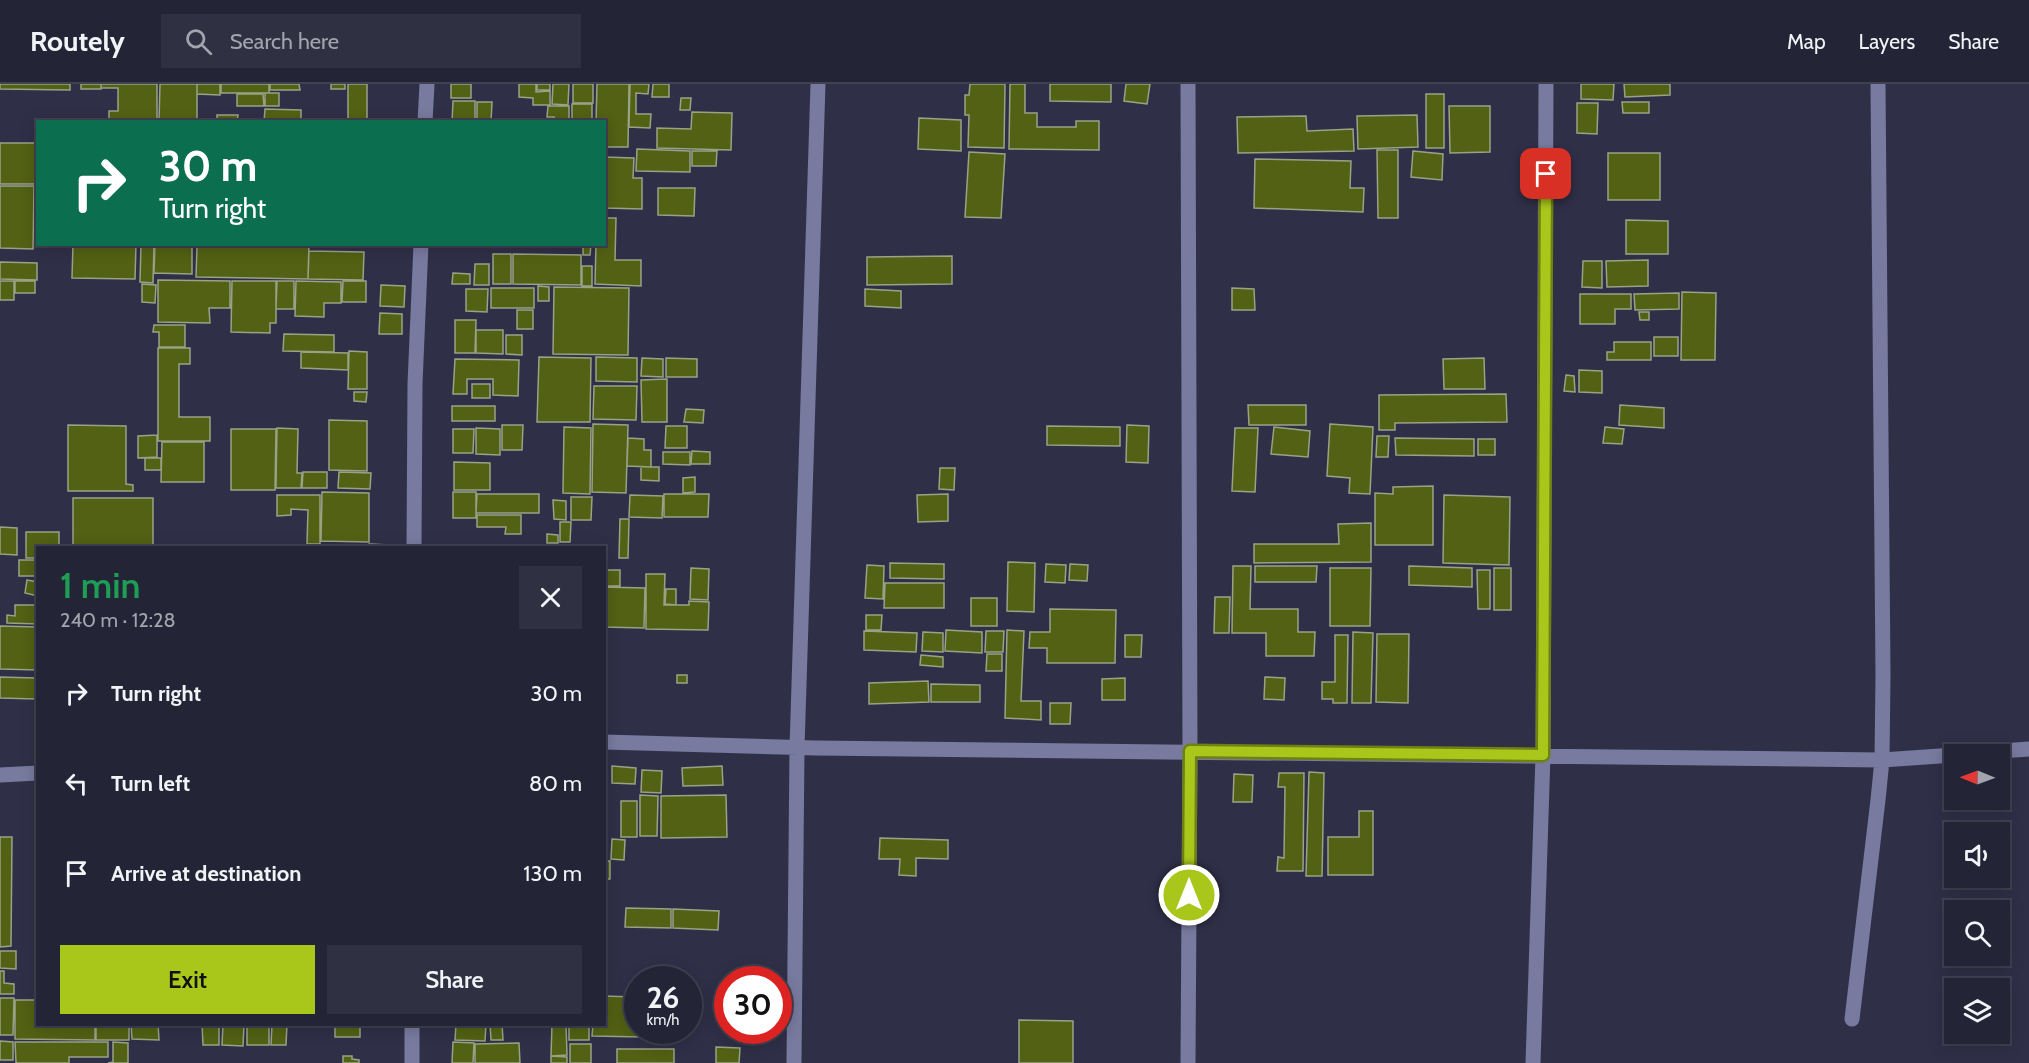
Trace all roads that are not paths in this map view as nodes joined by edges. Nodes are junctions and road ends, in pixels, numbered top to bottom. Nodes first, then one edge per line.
1 (427, 84) edge
2 (818, 84) edge
3 (1188, 84) edge
4 (1546, 84) edge
5 (1878, 84) edge
6 (426, 120) edge
7 (421, 246) edge
8 (414, 546) edge
9 (606, 742) edge
10 (797, 748) junction
11 (2029, 749) edge
12 (1190, 751) junction
13 (2010, 751) edge
14 (1543, 755) junction
15 (1944, 756) edge
16 (1882, 760) junction
17 (36, 772) edge
18 (0, 775) edge
19 (1852, 1019) dead end
20 (412, 1026) edge
21 (412, 1063) edge
22 (794, 1063) edge
23 (1188, 1063) edge
24 (1533, 1063) edge

1 - 6 street
2 - 10 street
3 - 12 street
4 - 14 street
5 - 16 street
7 - 8 street
9 - 10 street
10 - 12 street
10 - 22 street
11 - 13 street
12 - 14 street
12 - 23 street
14 - 16 street
14 - 24 street
15 - 16 street
16 - 19 street
17 - 18 street
20 - 21 street

